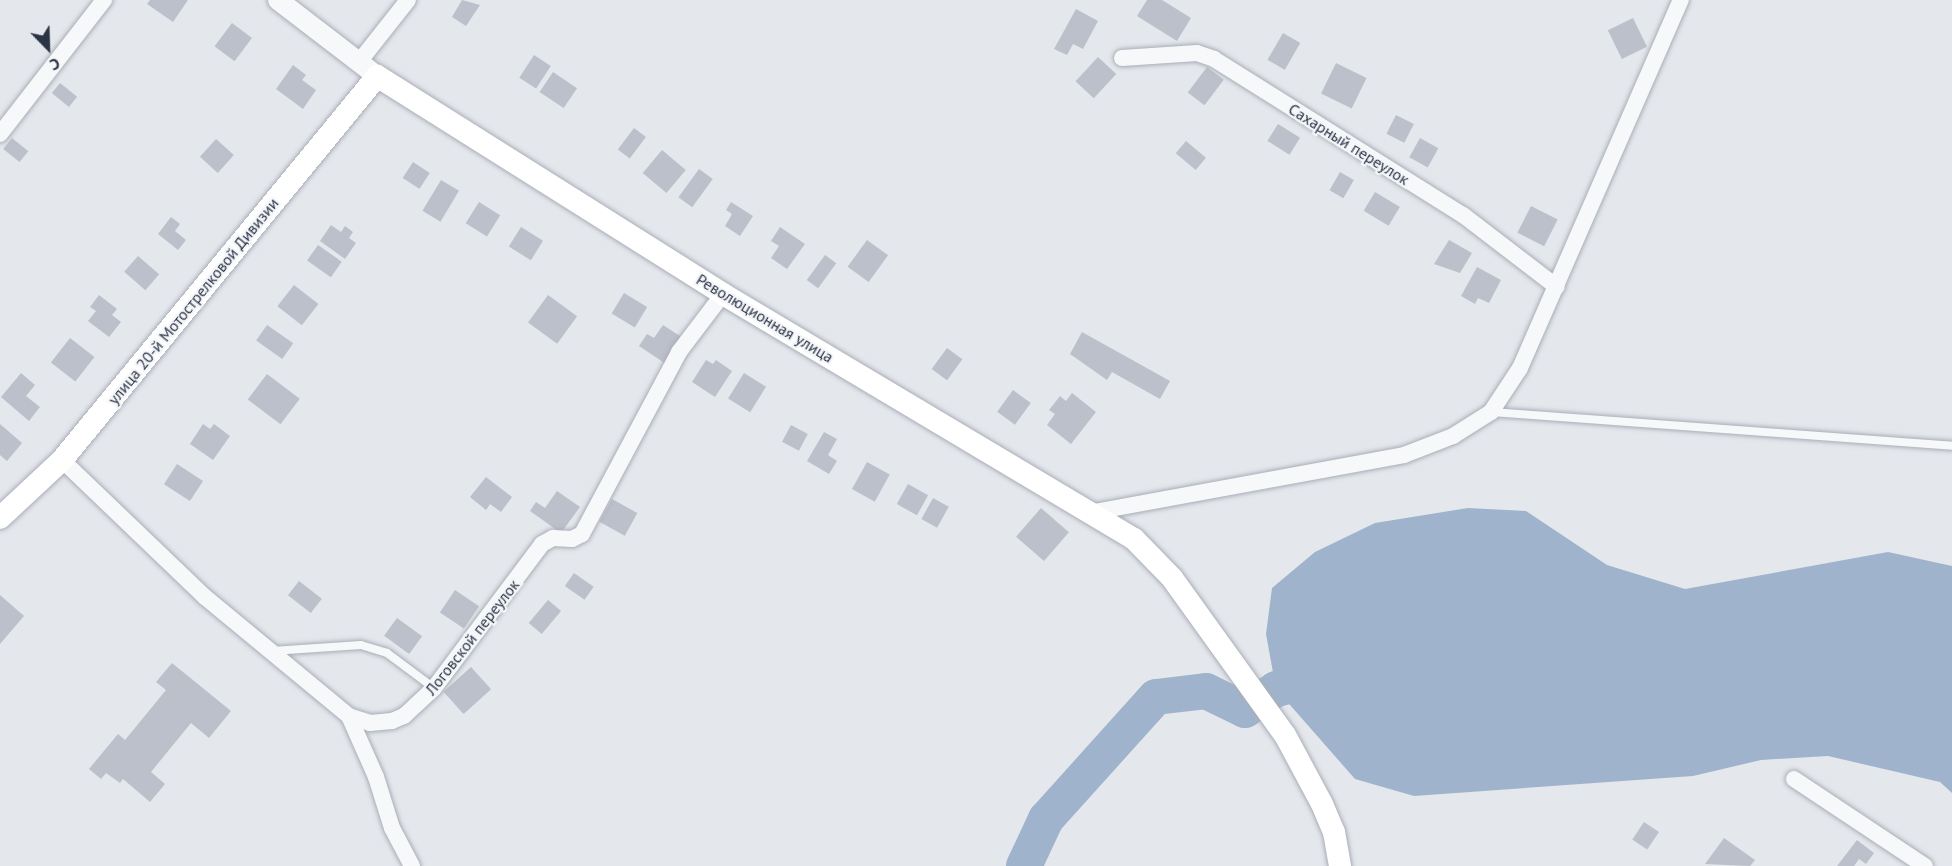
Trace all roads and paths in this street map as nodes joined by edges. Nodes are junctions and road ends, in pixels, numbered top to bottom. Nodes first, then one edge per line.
1 (104, 0) edge
2 (278, 0) edge
3 (408, 0) edge
4 (1681, 0) edge
5 (1122, 58) dead end
6 (359, 62) junction
7 (377, 76) junction
8 (0, 134) edge
9 (1557, 287) junction
10 (723, 294) junction
11 (1491, 412) junction
12 (1952, 446) edge
13 (62, 460) junction
14 (1094, 512) junction
15 (0, 518) edge
16 (273, 651) junction
17 (434, 688) junction
18 (349, 716) junction
19 (1794, 779) dead end
20 (412, 866) edge
21 (1340, 866) edge
22 (1924, 866) edge

1 - 8 street
2 - 6 street, Революционная улица
3 - 6 street
4 - 9 street
5 - 9 street, Сахарный переулок
6 - 7 street, Революционная улица
7 - 10 main road, Революционная улица
7 - 13 main road, улица 20-й Мотострелковой Дивизии
9 - 11 street
10 - 14 main road, Революционная улица
10 - 17 street, Логовской переулок
11 - 12 lane
11 - 14 street
13 - 15 main road, улица 20-й Мотострелковой Дивизии
13 - 16 street, Логовской переулок
14 - 21 main road, Революционная улица
16 - 17 lane
16 - 18 street, Логовской переулок
17 - 18 street, Логовской переулок
18 - 20 street
19 - 22 street

